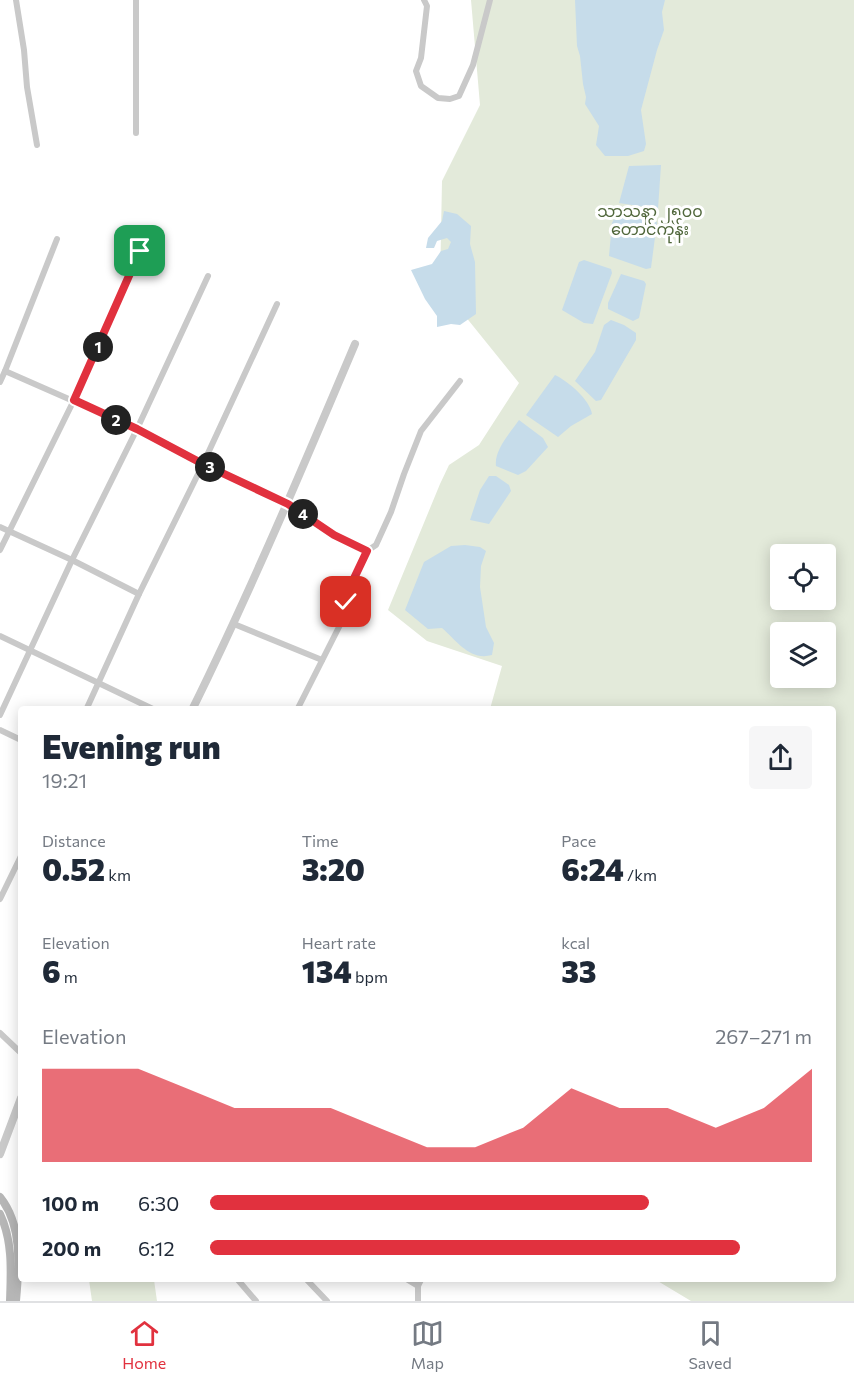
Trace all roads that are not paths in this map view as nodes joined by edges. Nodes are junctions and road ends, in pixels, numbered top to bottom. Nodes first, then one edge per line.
1 (16, 0) edge
2 (136, 0) edge
3 (424, 0) edge
4 (490, 0) edge
5 (136, 133) dead end
6 (37, 146) dead end
7 (57, 239) dead end
8 (140, 251) dead end
9 (208, 276) dead end
10 (277, 304) dead end
11 (356, 344) dead end
12 (5, 370) junction
13 (460, 381) dead end
14 (0, 382) edge
15 (74, 400) junction
16 (137, 429) junction
17 (203, 464) junction
18 (288, 504) junction
19 (0, 527) edge
20 (8, 531) junction
21 (0, 550) edge
22 (367, 551) junction
23 (72, 560) junction
24 (139, 594) junction
25 (234, 624) junction
26 (0, 636) edge
27 (31, 650) junction
28 (322, 660) junction
29 (99, 682) junction
30 (88, 706) edge
31 (147, 706) edge
32 (194, 706) edge
33 (299, 706) edge
34 (0, 715) edge
35 (0, 730) edge
36 (18, 739) edge
37 (18, 863) edge
38 (0, 898) edge
39 (0, 1034) edge
40 (18, 1050) edge
41 (18, 1106) edge
42 (0, 1154) edge
43 (0, 1197) edge
44 (0, 1214) edge
45 (240, 1282) edge
46 (309, 1282) edge
47 (419, 1283) edge
48 (10, 1301) edge
49 (16, 1301) edge
50 (256, 1301) edge
51 (327, 1301) edge
52 (418, 1301) edge

1 - 6 street
2 - 5 street
3 - 4 street
7 - 12 street
8 - 15 street
9 - 16 street
10 - 17 street
11 - 18 street
12 - 14 street
12 - 15 street
13 - 22 street
15 - 16 street
15 - 20 street
16 - 17 street
16 - 23 street
17 - 18 street
17 - 24 street
18 - 22 street
18 - 25 street
19 - 20 street
20 - 21 street
20 - 23 street
22 - 28 street
23 - 24 street
23 - 27 street
24 - 29 street
25 - 28 street
25 - 32 street
26 - 27 street
27 - 29 street
27 - 34 street
28 - 33 street
29 - 30 street
29 - 31 street
35 - 36 street
37 - 38 street
39 - 40 street
41 - 42 street
43 - 49 main road
44 - 48 main road
45 - 50 street
46 - 51 street
47 - 52 street

